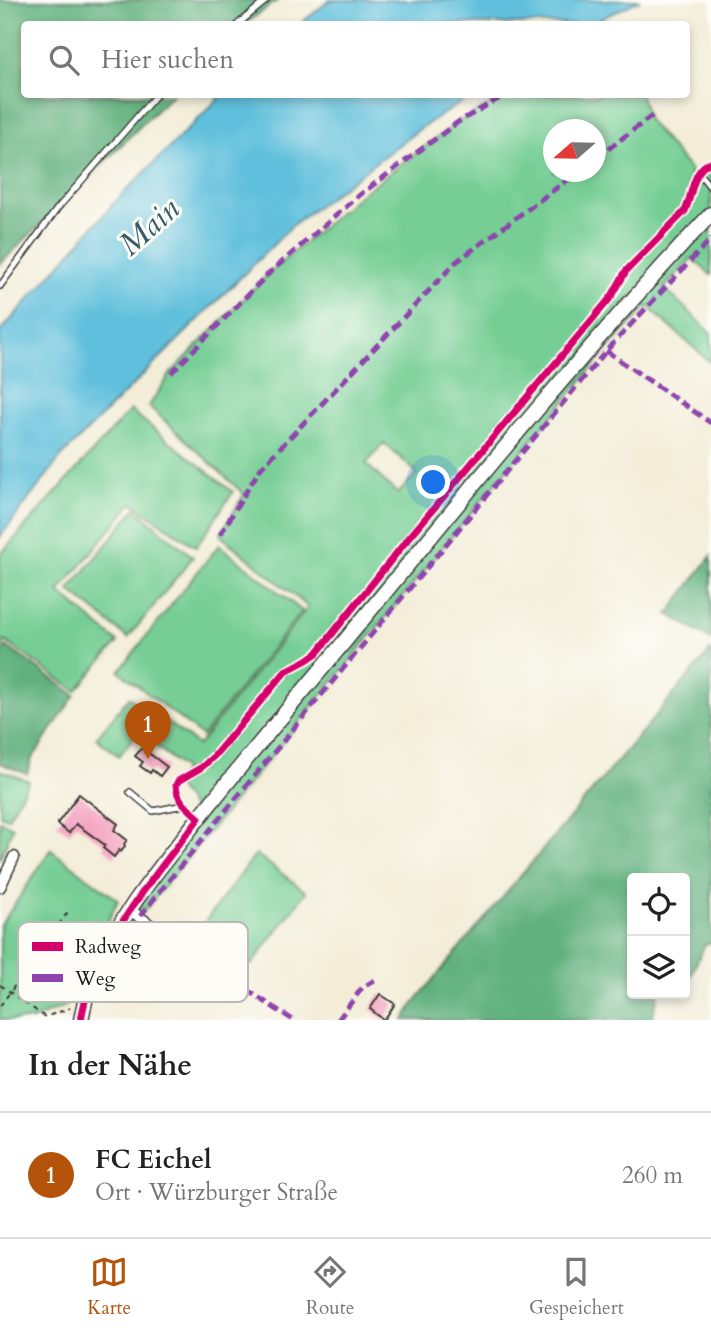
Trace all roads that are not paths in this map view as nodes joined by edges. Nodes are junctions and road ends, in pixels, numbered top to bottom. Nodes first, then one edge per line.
1 (267, 0) edge
2 (242, 21) edge
3 (154, 98) edge
4 (698, 172) dead end
5 (711, 188) edge
6 (711, 214) edge
7 (0, 286) edge
8 (286, 671) dead end
9 (130, 792) dead end
10 (184, 805) junction
11 (199, 818) junction
12 (14, 857) dead end
13 (0, 887) edge
14 (130, 910) junction
15 (123, 922) edge
16 (146, 922) edge
17 (85, 1002) edge
18 (81, 1020) edge

1 - 2 lane
3 - 7 lane
4 - 5 lane
6 - 11 main road
8 - 10 lane
9 - 10 lane
10 - 11 lane
11 - 14 main road
12 - 13 street
14 - 15 main road
14 - 16 street
17 - 18 main road

